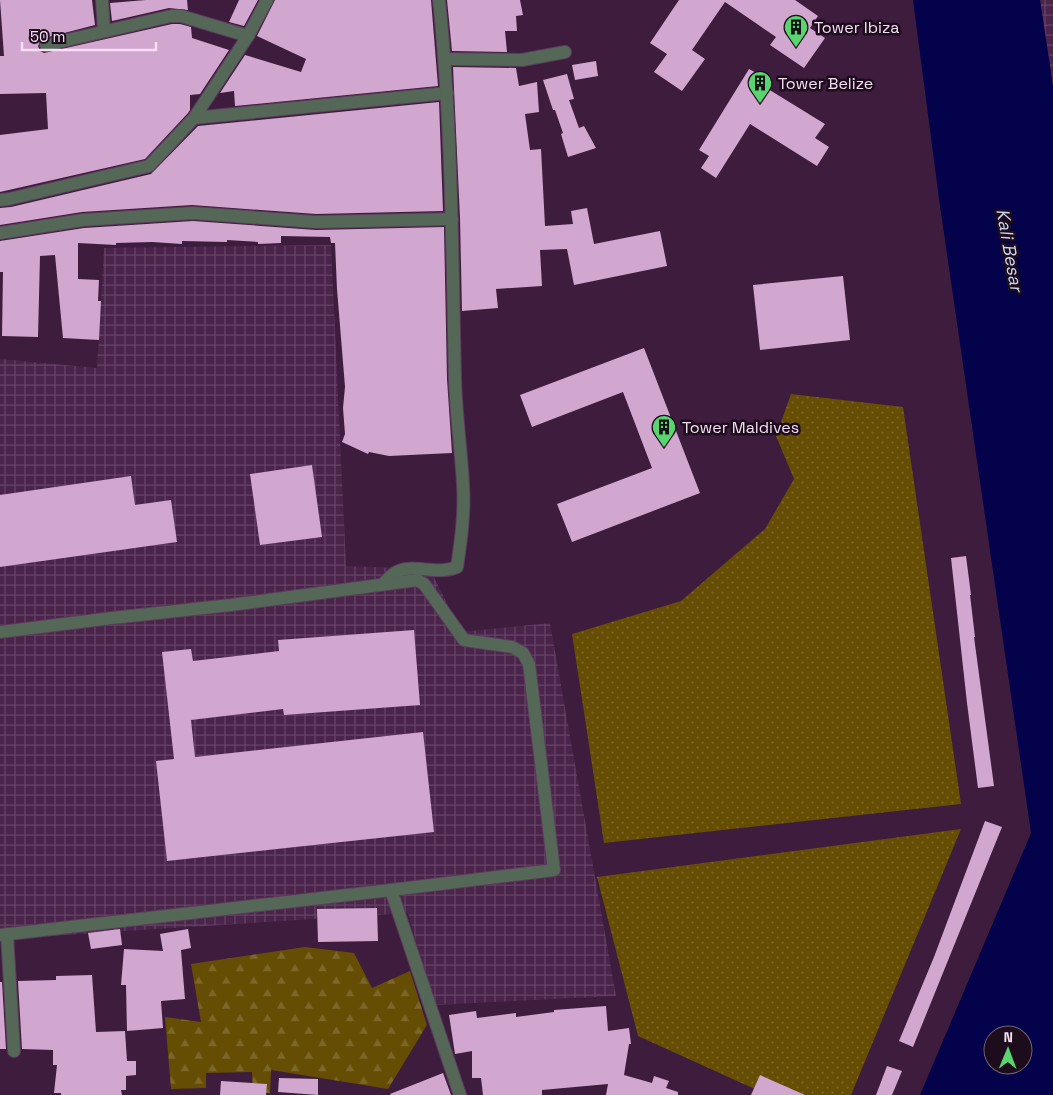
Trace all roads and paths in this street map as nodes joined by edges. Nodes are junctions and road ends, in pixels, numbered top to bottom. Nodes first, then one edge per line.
1 (102, 0) edge
2 (267, 0) edge
3 (439, 0) edge
4 (104, 31) junction
5 (248, 36) junction
6 (46, 44) dead end
7 (565, 52) dead end
8 (445, 59) junction
9 (447, 93) junction
10 (194, 118) junction
11 (0, 200) edge
12 (452, 219) junction
13 (0, 233) edge
14 (383, 584) junction
15 (0, 632) edge
16 (392, 890) junction
17 (4, 934) edge
18 (14, 1051) dead end
19 (460, 1095) edge

1 - 4 street
2 - 5 street
3 - 8 street
4 - 5 street
4 - 6 street
5 - 10 street
7 - 8 street
8 - 9 street
9 - 10 street
9 - 12 street
10 - 11 street
12 - 13 street
12 - 14 street
14 - 15 street
14 - 16 street
16 - 17 street
16 - 19 street
17 - 18 street

